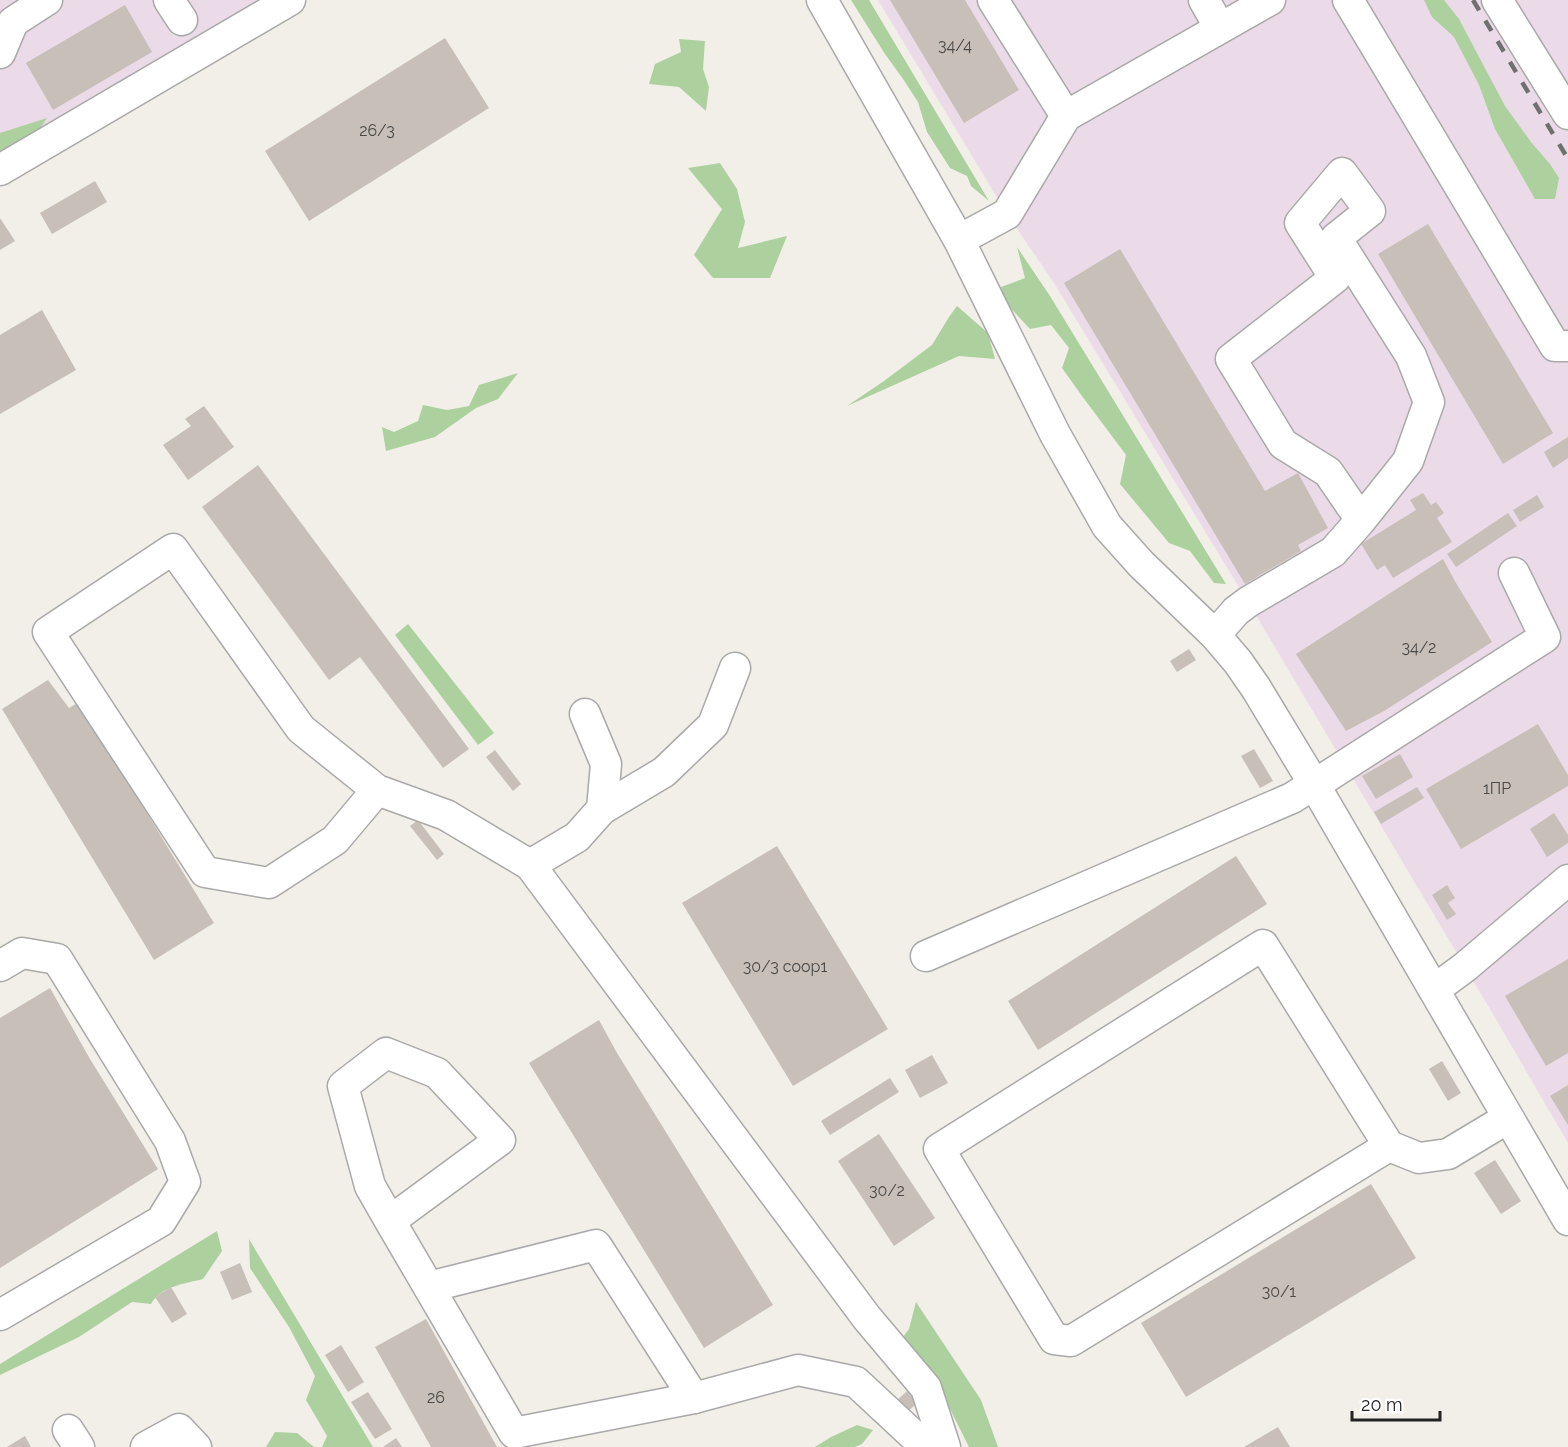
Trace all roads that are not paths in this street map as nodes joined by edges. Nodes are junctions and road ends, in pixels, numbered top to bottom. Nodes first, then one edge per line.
1 (47, 0) edge
2 (290, 0) edge
3 (822, 0) edge
4 (993, 0) edge
5 (1204, 0) edge
6 (1270, 0) edge
7 (1348, 0) edge
8 (1497, 0) edge
9 (1220, 28) junction
10 (0, 53) edge
11 (1568, 114) edge
12 (1066, 116) junction
13 (0, 170) edge
14 (959, 240) junction
15 (1568, 346) edge
16 (1360, 520) junction
17 (1514, 573) dead end
18 (1215, 635) junction
19 (735, 668) dead end
20 (585, 714) dead end
21 (1314, 785) junction
22 (377, 790) junction
23 (602, 809) junction
24 (530, 865) junction
25 (1568, 880) edge
26 (926, 956) dead end
27 (0, 966) edge
28 (1434, 990) junction
29 (1508, 1118) junction
30 (1389, 1146) junction
31 (390, 1221) junction
32 (1568, 1221) edge
33 (429, 1287) junction
34 (0, 1315) edge
35 (694, 1398) junction
36 (928, 1446) edge
37 (146, 1447) edge
38 (196, 1447) edge

1 - 10 lane
2 - 13 lane
3 - 14 lane
4 - 12 lane
5 - 9 lane
6 - 9 lane
7 - 15 lane
8 - 11 lane
9 - 12 lane
12 - 14 lane
14 - 18 lane
16 - 16 lane
16 - 18 lane
17 - 21 lane
18 - 21 lane
19 - 23 lane
20 - 23 lane
21 - 26 lane
21 - 28 lane
22 - 22 lane
22 - 24 lane
23 - 24 lane
24 - 36 lane
25 - 28 lane
27 - 34 lane
28 - 29 lane
29 - 30 lane
29 - 32 lane
30 - 30 lane
31 - 31 lane
31 - 33 lane
33 - 35 lane
33 - 35 lane
35 - 36 lane
37 - 38 lane

